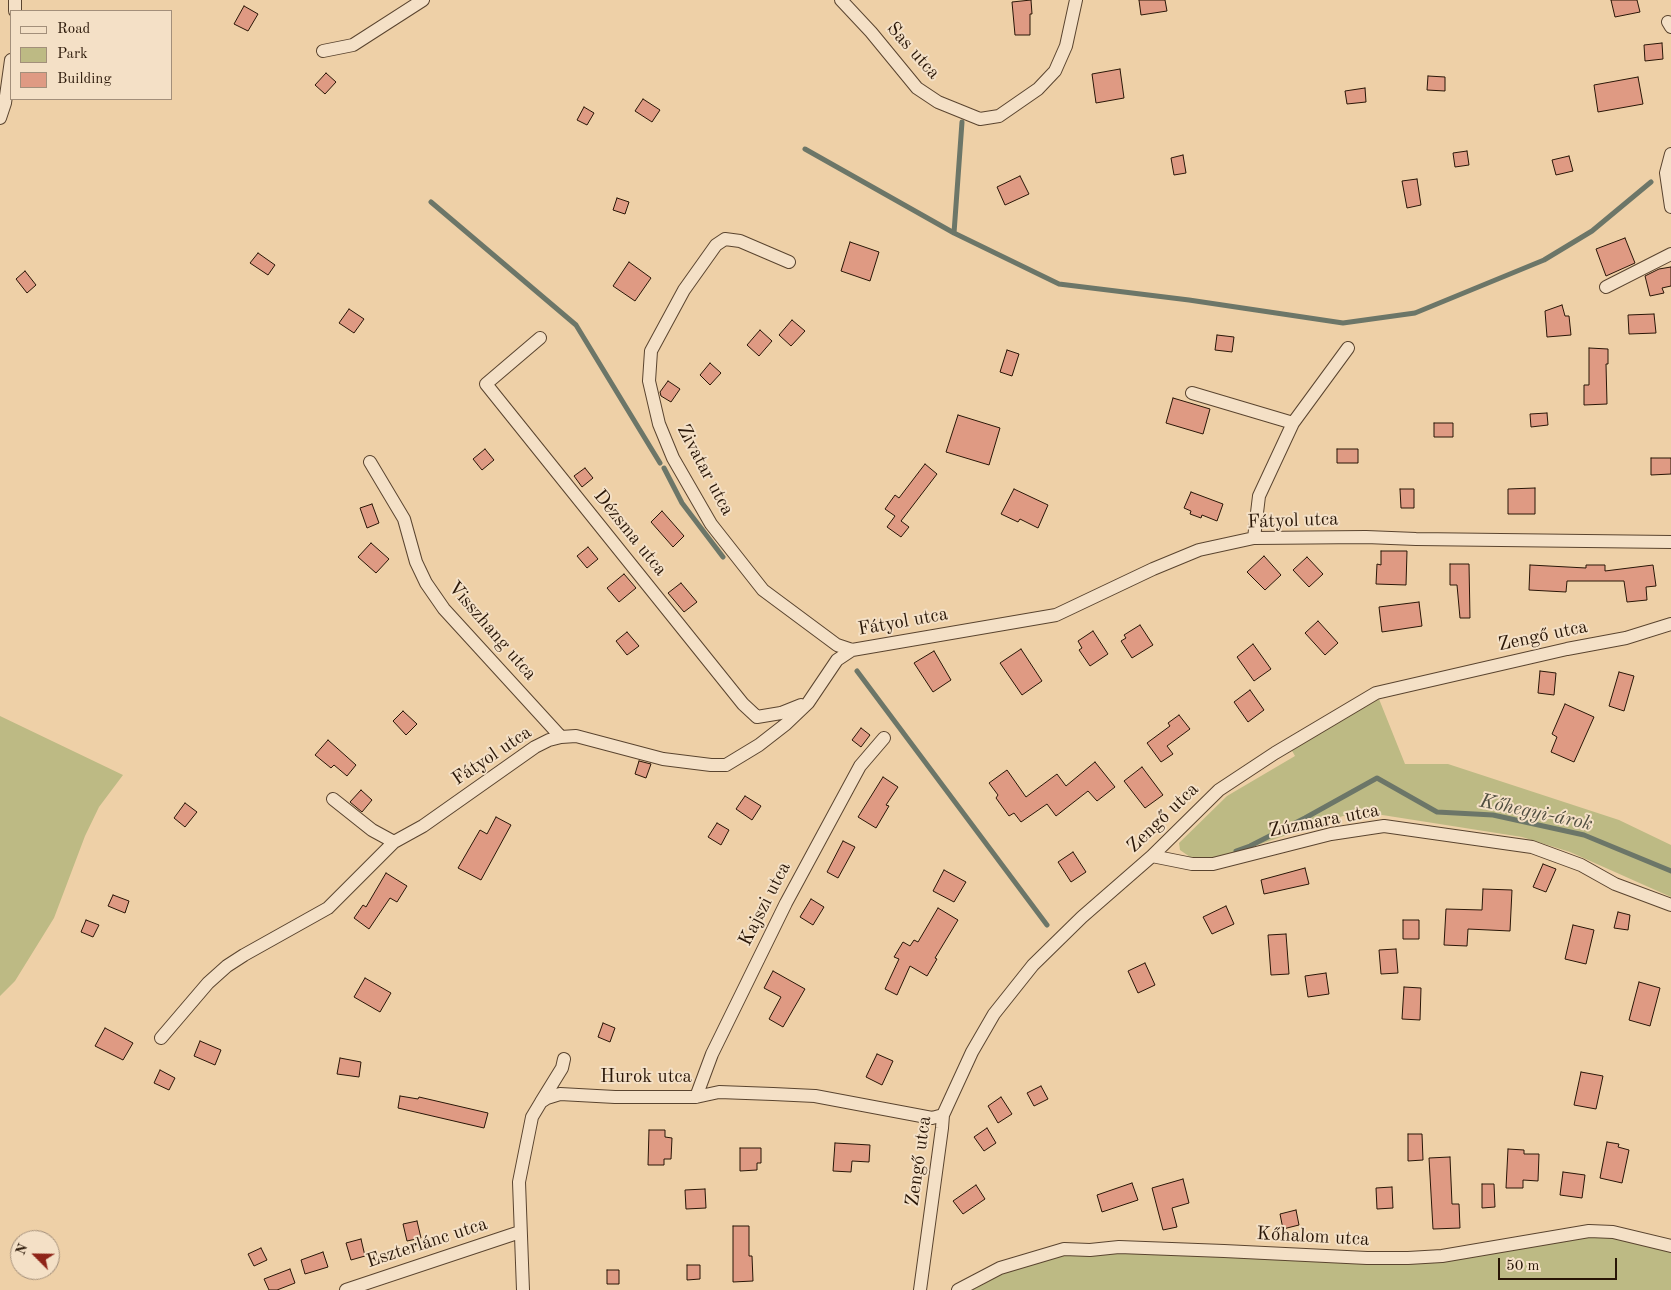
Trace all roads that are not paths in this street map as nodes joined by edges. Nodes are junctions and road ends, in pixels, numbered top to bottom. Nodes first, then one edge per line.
1 (423, 0) edge
2 (841, 0) edge
3 (1076, 0) edge
4 (322, 51) dead end
5 (10, 67) edge
6 (0, 118) edge
7 (1671, 154) edge
8 (1671, 207) edge
9 (1671, 254) edge
10 (788, 262) dead end
11 (1606, 287) dead end
12 (540, 338) dead end
13 (1348, 348) dead end
14 (1192, 393) dead end
15 (1293, 423) junction
16 (370, 462) dead end
17 (1254, 538) junction
18 (1671, 542) edge
19 (1671, 624) edge
20 (852, 650) junction
21 (808, 703) junction
22 (561, 736) junction
23 (884, 738) dead end
24 (333, 799) dead end
25 (394, 842) junction
26 (1152, 856) junction
27 (1671, 905) edge
28 (161, 1038) dead end
29 (564, 1060) dead end
30 (696, 1097) junction
31 (541, 1102) junction
32 (943, 1115) junction
33 (520, 1232) junction
34 (1671, 1246) edge
35 (346, 1290) edge
36 (524, 1290) edge
37 (920, 1290) edge
38 (958, 1290) edge

1 - 4 street
2 - 3 street, Sas utca
5 - 6 street
7 - 8 street
9 - 11 street
10 - 20 street, Zivatar utca
12 - 21 street, Dézsma utca
13 - 15 street
14 - 15 street
15 - 17 street
16 - 22 street, Visszhang utca
17 - 18 street, Fátyol utca
17 - 20 street, Fátyol utca
19 - 26 street, Zengő utca
20 - 21 street, Fátyol utca
21 - 22 street, Fátyol utca
22 - 25 street, Fátyol utca
23 - 30 street, Kajszi utca
24 - 25 street
25 - 28 street, Fátyol utca
26 - 27 street, Zúzmara utca
26 - 32 street, Zengő utca
29 - 31 street
30 - 31 street, Hurok utca
30 - 32 street, Hurok utca
31 - 33 street
32 - 37 street, Zengő utca
33 - 35 street, Eszterlánc utca
33 - 36 street
34 - 38 street, Kőhalom utca

